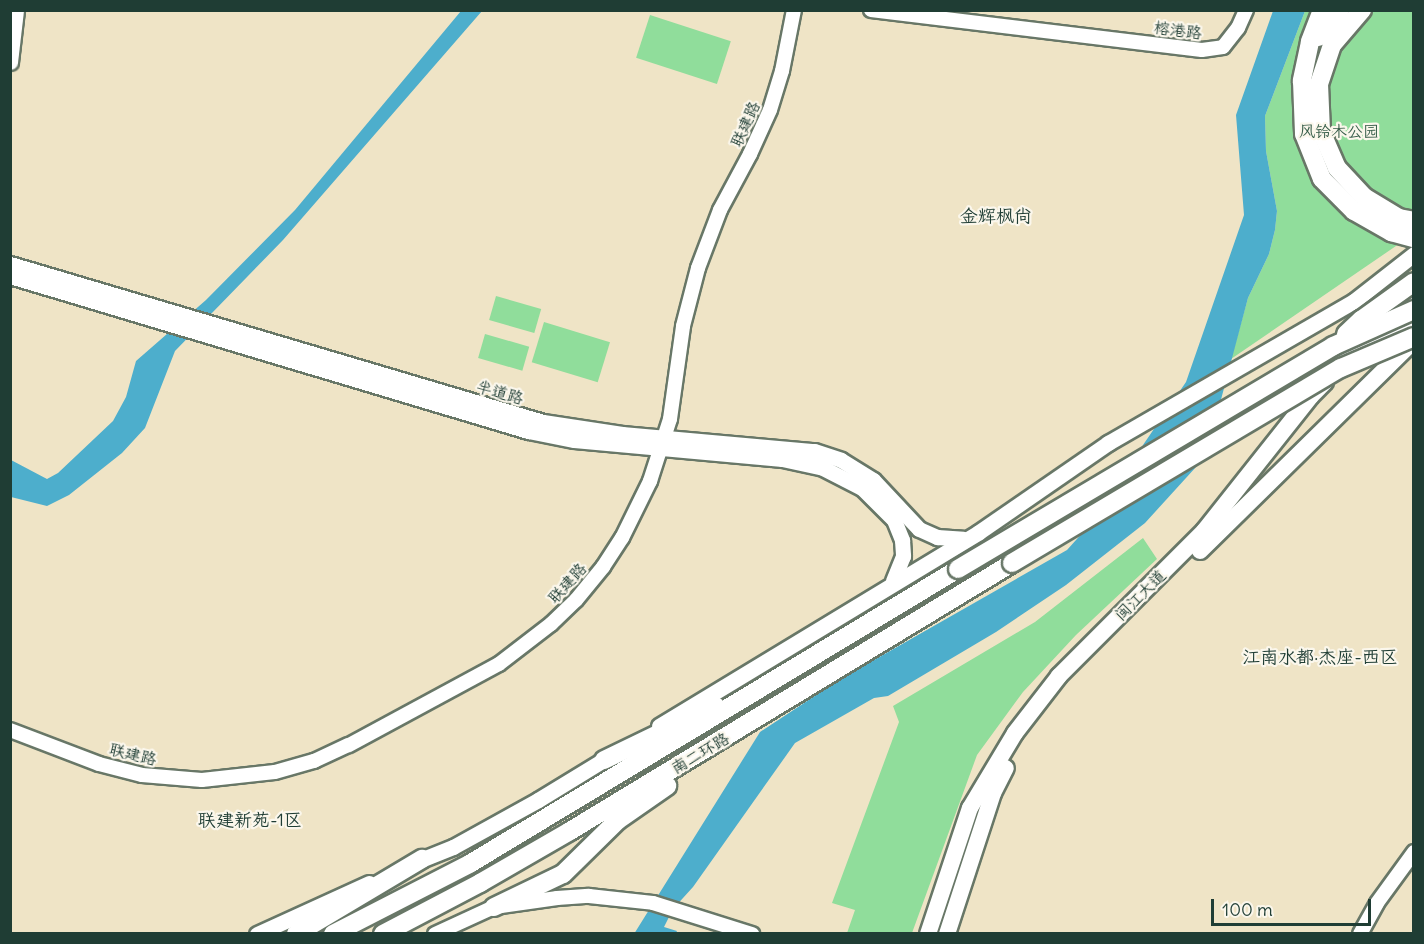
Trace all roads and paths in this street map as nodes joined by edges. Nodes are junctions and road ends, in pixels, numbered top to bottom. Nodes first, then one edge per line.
1 (16, 10) edge
2 (795, 10) edge
3 (871, 10) edge
4 (1246, 10) edge
5 (1322, 10) edge
6 (1340, 10) edge
7 (1362, 10) edge
8 (10, 62) edge
9 (1302, 81) junction
10 (1413, 221) edge
11 (1413, 238) edge
12 (1413, 256) edge
13 (10, 264) edge
14 (10, 276) edge
15 (1413, 282) edge
16 (1413, 296) edge
17 (1413, 310) edge
18 (1413, 316) edge
19 (1413, 339) edge
20 (1333, 346) junction
21 (1341, 368) junction
22 (1311, 396) junction
23 (663, 443) junction
24 (966, 539) junction
25 (893, 582) junction
26 (765, 687) junction
27 (775, 708) junction
28 (10, 730) edge
29 (604, 760) junction
30 (1413, 852) edge
31 (422, 859) junction
32 (494, 907) junction
33 (257, 933) edge
34 (296, 933) edge
35 (333, 933) edge
36 (383, 933) edge
37 (435, 933) edge
38 (752, 933) edge
39 (928, 933) edge
40 (947, 933) edge
41 (1360, 933) edge

1 - 8 main road
2 - 23 street, 联建路
3 - 4 street, 榕港路
5 - 9 highway
6 - 9 highway
7 - 10 highway
9 - 11 highway
12 - 22 main road
12 - 24 main road
13 - 23 main road, 半道路
14 - 23 main road, 半道路
15 - 20 highway, bridge
16 - 22 main road, 闽江大道
17 - 20 highway, bridge
18 - 21 highway, bridge
19 - 21 highway, bridge
19 - 40 main road, 闽江大道
20 - 26 highway, 南二环路, bridge
21 - 27 highway, 南二环路, bridge
22 - 39 main road, 闽江大道
23 - 24 main road, 半道路
23 - 25 main road, 半道路
23 - 28 street, 联建路
24 - 25 main road
25 - 29 main road
26 - 29 highway
26 - 35 highway, 南二环路
27 - 32 highway
27 - 36 highway, 南二环路
29 - 31 main road
30 - 41 street
31 - 33 main road
31 - 34 highway
32 - 37 street
32 - 38 street

